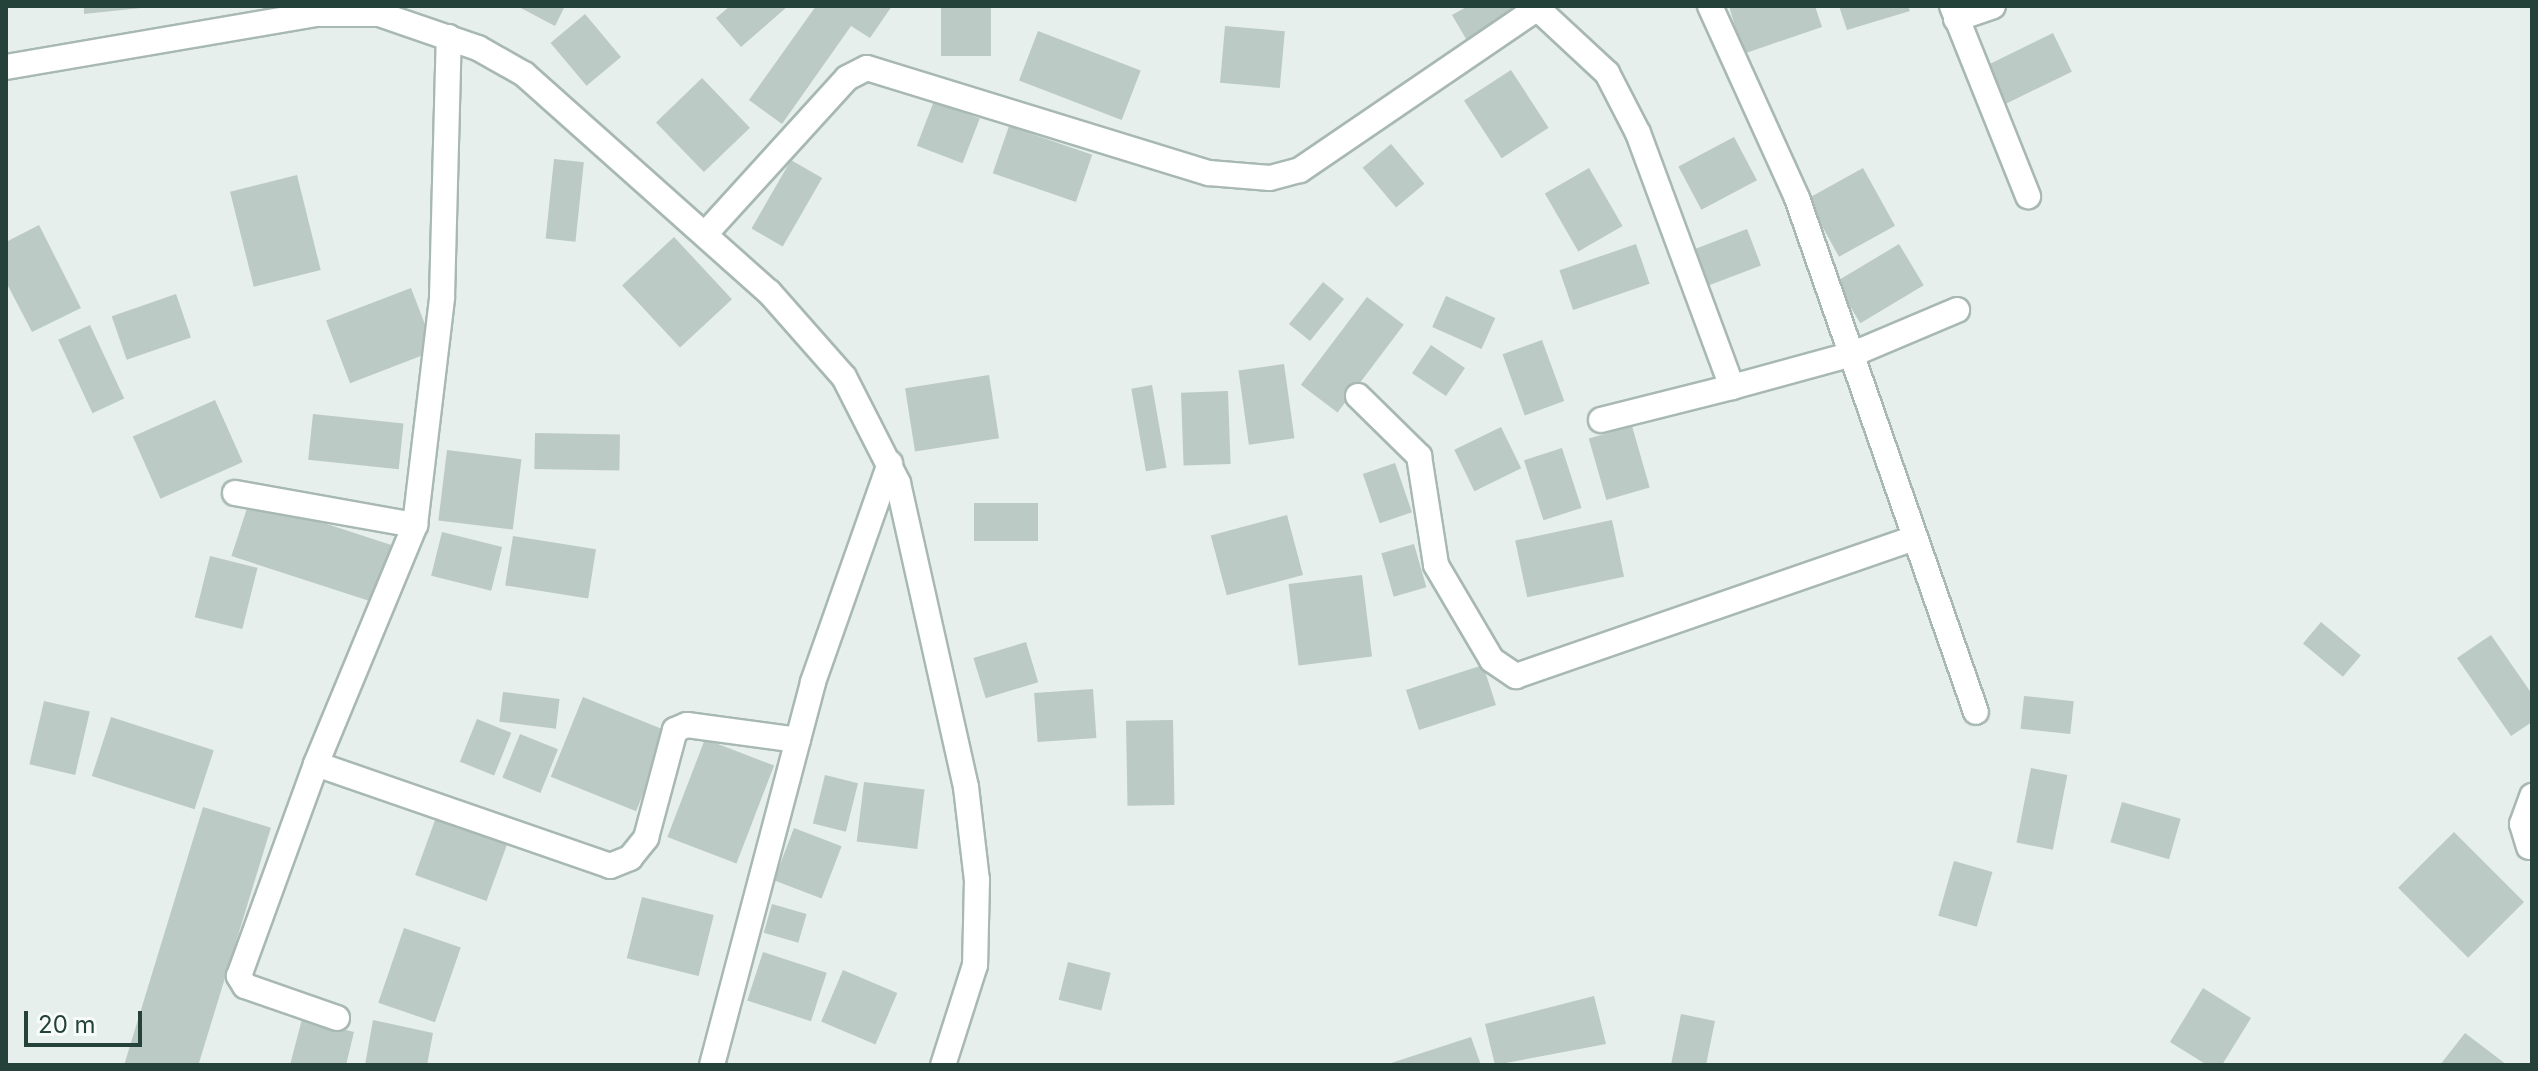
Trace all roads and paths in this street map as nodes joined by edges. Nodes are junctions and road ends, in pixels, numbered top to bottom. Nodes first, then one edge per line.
1 (1710, 6) edge
2 (1993, 6) edge
3 (1538, 7) edge
4 (1954, 12) edge
5 (449, 37) junction
6 (6, 67) edge
7 (2028, 196) dead end
8 (707, 232) junction
9 (1957, 310) dead end
10 (1853, 354) junction
11 (1732, 387) junction
12 (1358, 396) dead end
13 (1601, 420) dead end
14 (890, 463) junction
15 (235, 493) dead end
16 (415, 525) junction
17 (1914, 538) junction
18 (1976, 712) dead end
19 (798, 740) junction
20 (316, 764) junction
21 (2532, 796) edge
22 (2529, 847) dead end
23 (337, 1018) dead end
24 (712, 1065) edge
25 (943, 1065) edge

1 - 10 street
2 - 4 street
3 - 8 street
3 - 11 street
4 - 7 street
5 - 6 street
5 - 8 street
5 - 16 street
8 - 14 street
9 - 10 street
10 - 11 street
10 - 17 street
11 - 13 street
12 - 17 street
14 - 19 street
14 - 25 street
15 - 16 street
16 - 20 street
17 - 18 street
19 - 20 street
19 - 24 street
20 - 23 street
21 - 22 street

